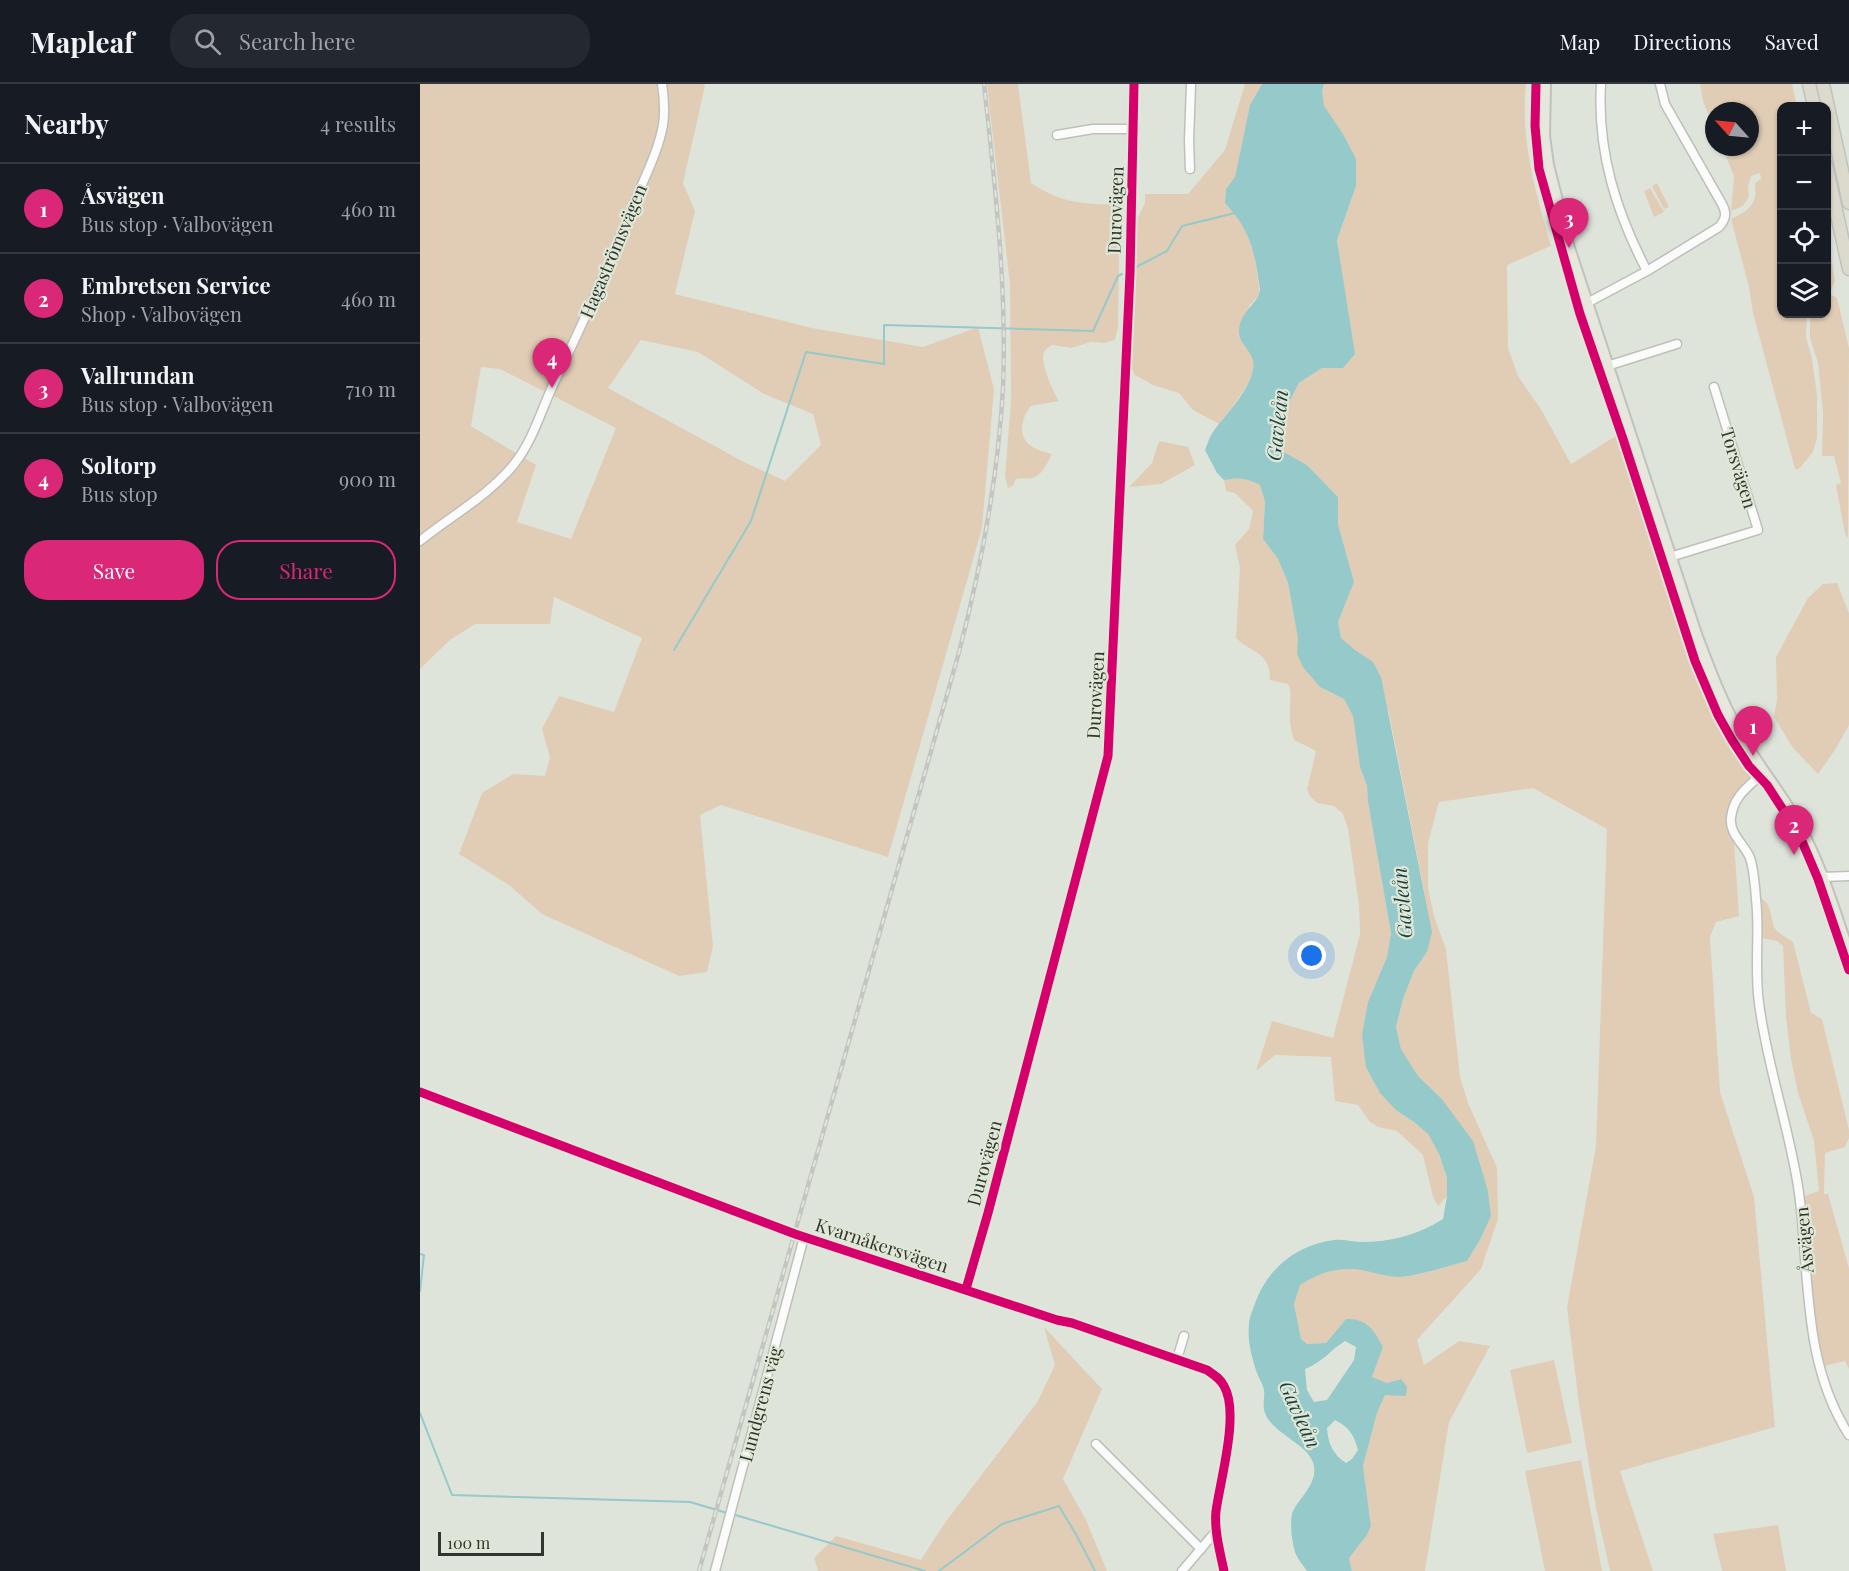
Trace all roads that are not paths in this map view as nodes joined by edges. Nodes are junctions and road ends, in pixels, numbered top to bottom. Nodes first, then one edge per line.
1 (662, 84) edge
2 (1134, 84) edge
3 (1191, 84) edge
4 (1545, 84) edge
5 (1601, 84) edge
6 (1660, 84) edge
7 (1809, 84) edge
8 (1823, 84) edge
9 (1813, 102) edge
10 (1134, 129) junction
11 (1057, 135) dead end
12 (1190, 169) dead end
13 (1831, 184) edge
14 (1849, 202) edge
15 (1849, 269) edge
16 (1647, 271) junction
17 (1587, 303) junction
18 (1677, 344) dead end
19 (1607, 366) junction
20 (1714, 387) dead end
21 (420, 541) edge
22 (1670, 557) junction
23 (1764, 772) junction
24 (1849, 876) edge
25 (1822, 877) junction
26 (1849, 954) edge
27 (420, 1092) edge
28 (804, 1237) junction
29 (966, 1289) junction
30 (1184, 1336) dead end
31 (1177, 1359) junction
32 (1849, 1435) edge
33 (1096, 1444) dead end
34 (1217, 1530) junction
35 (1201, 1550) junction
36 (715, 1571) edge
37 (1182, 1571) edge
38 (1224, 1571) edge

1 - 21 street, Hagaströmsvägen
2 - 10 street, Durovägen
3 - 12 street
4 - 17 main road
5 - 16 street
6 - 16 street
7 - 9 highway
8 - 14 highway
10 - 11 street
10 - 29 street, Durovägen
13 - 15 highway
16 - 17 street
17 - 19 main road
18 - 19 street
19 - 22 main road
20 - 22 street, Torsvägen
22 - 23 main road
23 - 25 main road
23 - 32 street, Åsvägen
24 - 25 street
25 - 26 main road
27 - 28 street, Kvarnåkersvägen
28 - 29 street, Kvarnåkersvägen
28 - 36 street, Lundgrens väg
29 - 31 street, Kvarnåkersvägen
30 - 31 street
31 - 34 street, Kvarnåkersvägen
33 - 35 street
34 - 35 street
34 - 38 street, Kvarnåkersvägen
35 - 37 street

